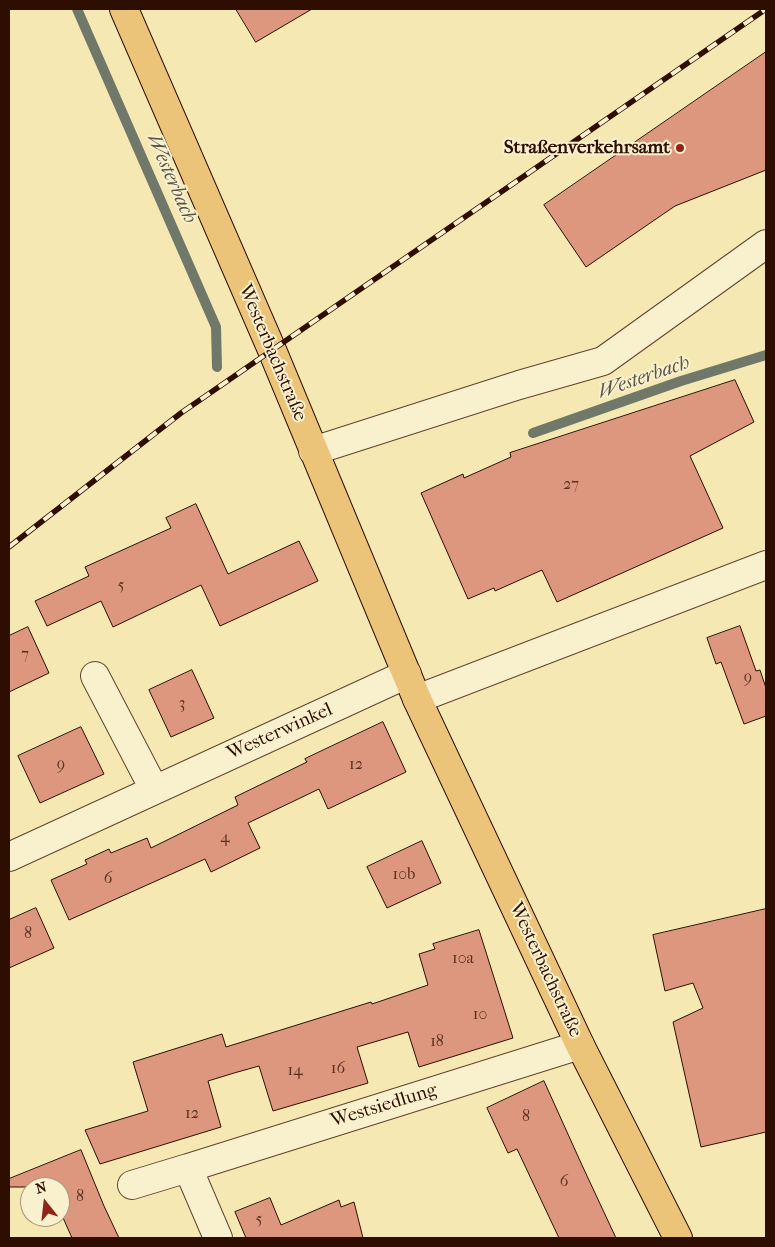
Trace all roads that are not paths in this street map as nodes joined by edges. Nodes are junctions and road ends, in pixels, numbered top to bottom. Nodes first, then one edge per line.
1 (124, 9) edge
2 (766, 244) edge
3 (313, 451) junction
4 (766, 565) edge
5 (95, 676) dead end
6 (412, 687) junction
7 (154, 789) junction
8 (9, 857) edge
9 (580, 1045) junction
10 (188, 1168) junction
11 (132, 1185) dead end
12 (218, 1238) edge
13 (678, 1238) edge

1 - 3 main road, Westerbachstraße
2 - 3 street
3 - 6 main road, Westerbachstraße
4 - 6 street
5 - 7 street
6 - 7 street, Westerwinkel
6 - 9 main road, Westerbachstraße
7 - 8 street, Westerwinkel
9 - 10 street, Westsiedlung
9 - 13 main road, Westerbachstraße
10 - 11 street, Westsiedlung
10 - 12 street

